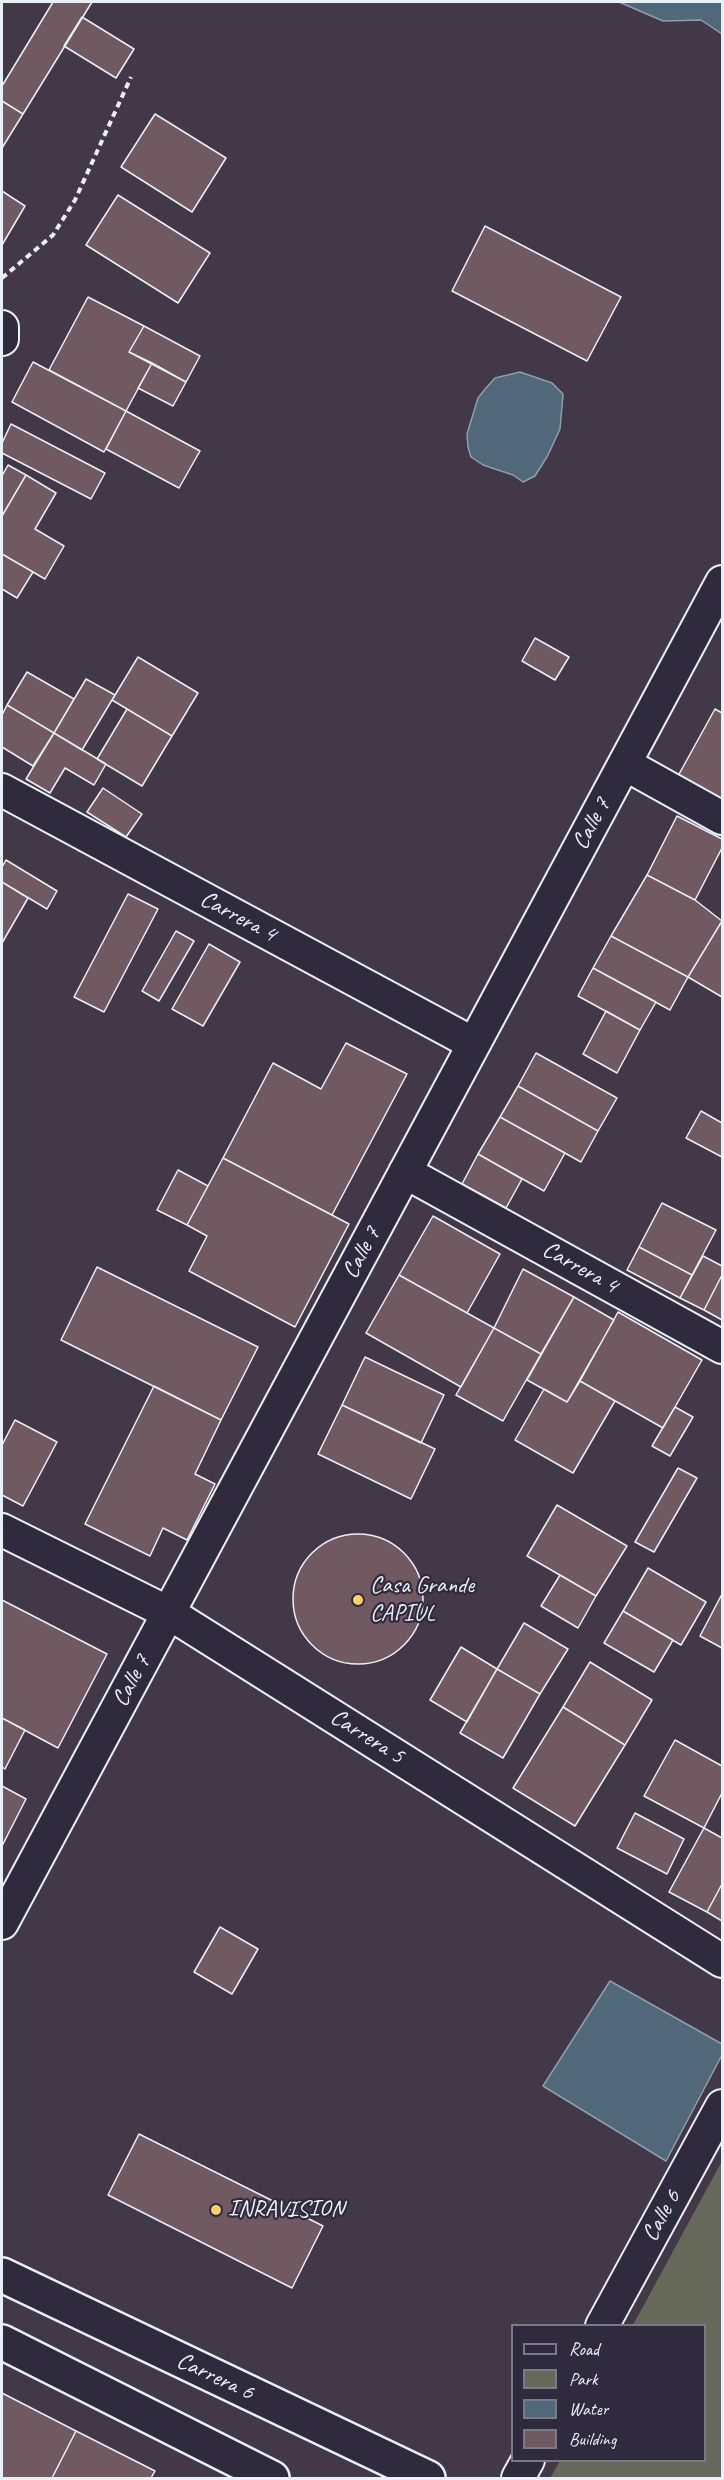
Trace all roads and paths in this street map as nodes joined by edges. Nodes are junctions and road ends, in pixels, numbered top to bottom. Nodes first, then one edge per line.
1 (132, 77) dead end
2 (2, 278) edge
3 (2, 327) edge
4 (2, 339) edge
5 (723, 582) edge
6 (625, 764) junction
7 (2, 790) edge
8 (723, 818) edge
9 (474, 1044) junction
10 (405, 1172) junction
11 (723, 1347) edge
12 (2, 1530) edge
13 (169, 1612) junction
14 (2, 1923) edge
15 (723, 1961) edge
16 (723, 2106) edge
17 (2, 2275) edge
18 (603, 2324) edge
19 (2, 2342) edge
20 (527, 2462) edge
21 (272, 2478) edge
22 (428, 2478) edge
23 (518, 2478) edge

1 - 2 path
3 - 4 street
5 - 6 street, Calle 7
6 - 8 street
6 - 9 street, Calle 7
7 - 9 street, Carrera 4
9 - 10 street, Calle 7
10 - 11 street, Carrera 4
10 - 13 street, Calle 7
12 - 13 street, Carrera 5
13 - 14 street, Calle 7
13 - 15 street, Carrera 5
16 - 18 street, Calle 6
17 - 22 main road, Carrera 6
19 - 21 main road
20 - 23 street

